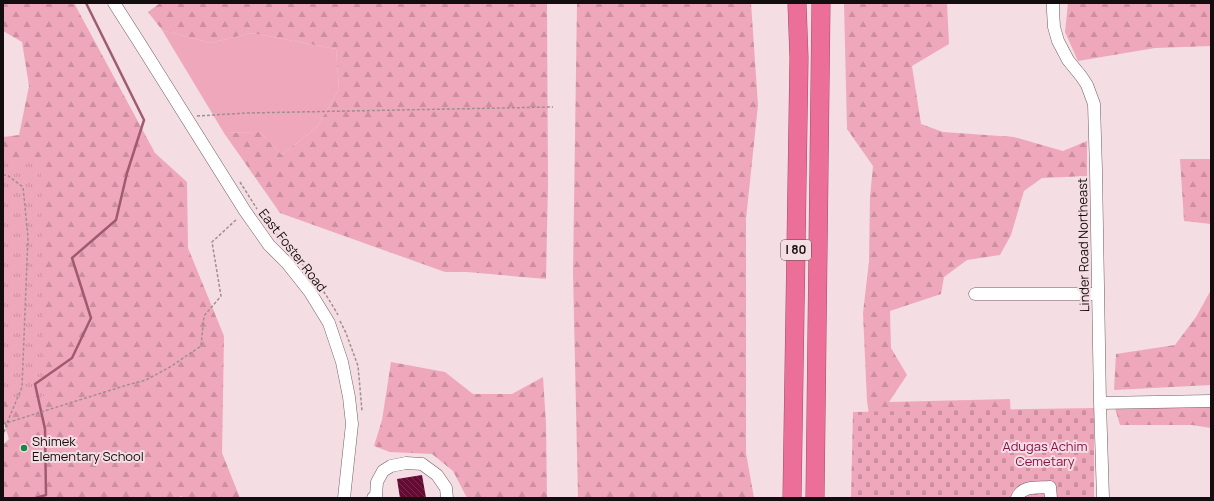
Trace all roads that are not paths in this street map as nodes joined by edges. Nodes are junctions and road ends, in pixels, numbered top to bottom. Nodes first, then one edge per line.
1 (114, 3) edge
2 (793, 3) edge
3 (797, 3) edge
4 (821, 3) edge
5 (1053, 3) edge
6 (799, 58) junction
7 (974, 294) dead end
8 (1098, 294) junction
9 (1211, 401) edge
10 (1100, 403) junction
11 (344, 498) edge
12 (373, 498) edge
13 (447, 498) edge
14 (792, 498) edge
15 (815, 498) edge
16 (1017, 498) edge
17 (1051, 498) edge
18 (1103, 498) edge

1 - 11 street, East Foster Road
2 - 6 highway
3 - 6 highway, I 80
4 - 15 highway, I 80
5 - 8 street, Linder Road Northeast
6 - 14 highway, I 80
7 - 8 street
8 - 10 street, Linder Road Northeast
9 - 10 street
10 - 18 street, Linder Road Northeast
12 - 13 street
16 - 17 street

